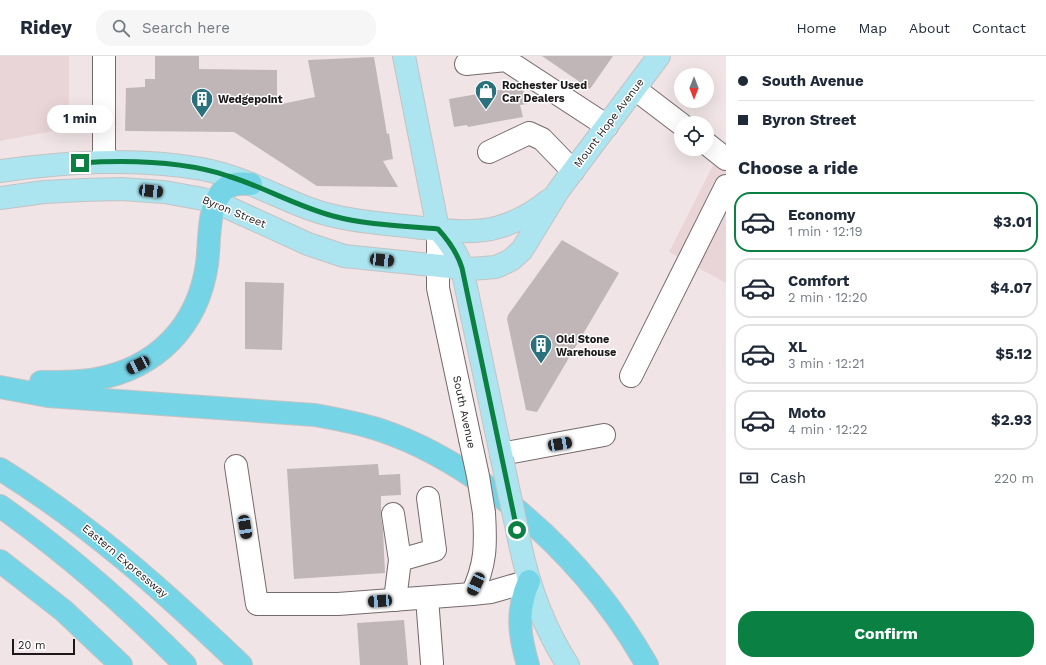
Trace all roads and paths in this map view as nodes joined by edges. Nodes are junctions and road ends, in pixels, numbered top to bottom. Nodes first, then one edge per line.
1 (104, 56) edge
2 (404, 56) edge
3 (659, 56) edge
4 (466, 64) dead end
5 (635, 89) junction
6 (674, 119) edge
7 (607, 126) junction
8 (714, 150) edge
9 (489, 152) dead end
10 (726, 159) edge
11 (104, 162) junction
12 (0, 171) edge
13 (573, 172) junction
14 (251, 184) junction
15 (726, 186) edge
16 (558, 191) junction
17 (0, 198) edge
18 (216, 203) junction
19 (438, 229) junction
20 (437, 266) junction
21 (462, 268) junction
22 (631, 376) dead end
23 (0, 378) edge
24 (0, 387) edge
25 (604, 436) dead end
26 (502, 457) junction
27 (236, 466) dead end
28 (0, 469) edge
29 (428, 498) dead end
30 (0, 506) edge
31 (394, 514) dead end
32 (400, 560) junction
33 (0, 561) edge
34 (529, 581) junction
35 (472, 594) junction
36 (427, 598) junction
37 (395, 600) junction
38 (432, 663) dead end
39 (121, 665) edge
40 (185, 665) edge
41 (240, 665) edge
42 (528, 665) edge
43 (568, 665) edge
44 (647, 665) edge

1 - 11 street
2 - 19 main road, South Avenue
3 - 5 main road, Mount Hope Avenue
4 - 7 street
5 - 6 street
5 - 7 main road, Mount Hope Avenue
7 - 13 main road, Mount Hope Avenue
8 - 10 street
9 - 13 street
11 - 12 main road
11 - 14 main road
13 - 16 main road, Mount Hope Avenue
14 - 18 highway
14 - 19 main road
15 - 22 street
16 - 19 main road, Mount Hope Avenue
16 - 21 main road, Mount Hope Avenue
17 - 18 main road, Byron Street
18 - 20 main road, Byron Street
18 - 23 highway
19 - 20 street, South Avenue
19 - 21 main road, South Avenue
20 - 21 main road, Byron Street
20 - 35 street, South Avenue, bridge
21 - 26 main road, South Avenue
24 - 44 highway
25 - 26 street
26 - 34 main road, South Avenue, bridge
27 - 37 street
28 - 41 highway, Eastern Expressway
29 - 32 street
30 - 40 highway
31 - 32 street
32 - 37 street
33 - 39 highway
34 - 35 street
34 - 42 highway
34 - 43 main road, South Avenue
35 - 36 street
36 - 37 street
36 - 38 street

